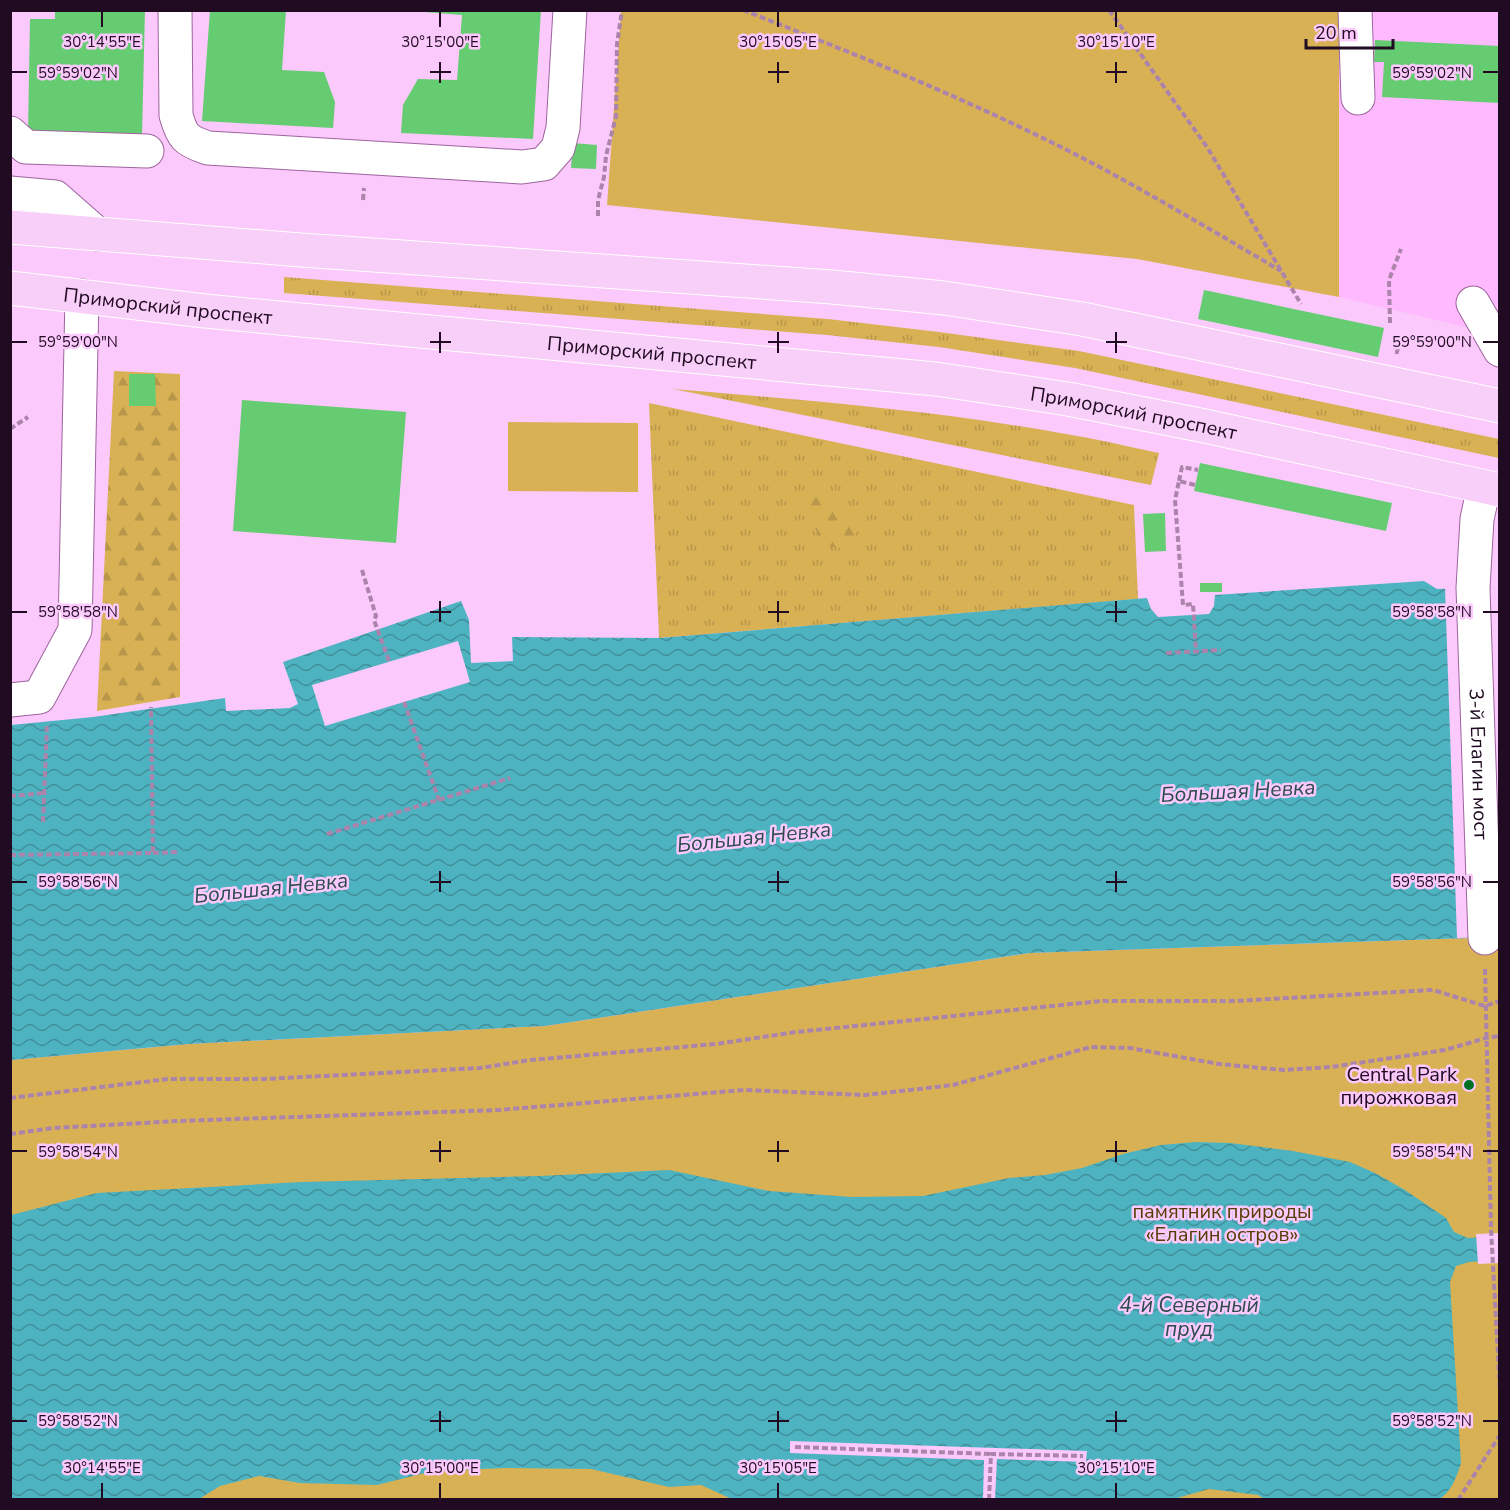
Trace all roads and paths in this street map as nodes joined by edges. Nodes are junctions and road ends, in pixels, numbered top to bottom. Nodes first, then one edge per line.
1 (176, 10) edge
2 (570, 10) edge
3 (622, 10) edge
4 (743, 10) edge
5 (1109, 10) edge
6 (1355, 10) edge
7 (1358, 98) dead end
8 (10, 133) edge
9 (147, 151) dead end
10 (10, 194) edge
11 (598, 216) dead end
12 (10, 227) edge
13 (97, 234) junction
14 (1401, 249) dead end
15 (1281, 271) junction
16 (10, 288) edge
17 (82, 296) junction
18 (1473, 303) dead end
19 (1301, 304) dead end
20 (1390, 323) dead end
21 (1400, 338) dead end
22 (1500, 350) edge
23 (1388, 351) dead end
24 (1500, 406) edge
25 (28, 417) dead end
26 (10, 429) edge
27 (1198, 470) dead end
28 (1179, 481) junction
29 (1195, 484) dead end
30 (1492, 489) edge
31 (362, 570) dead end
32 (1221, 650) dead end
33 (1196, 652) junction
34 (1166, 654) dead end
35 (389, 661) dead end
36 (10, 700) edge
37 (404, 702) dead end
38 (151, 707) dead end
39 (47, 722) dead end
40 (510, 778) dead end
41 (44, 793) junction
42 (10, 796) edge
43 (439, 800) junction
44 (43, 822) dead end
45 (327, 834) dead end
46 (180, 852) dead end
47 (153, 853) junction
48 (10, 855) edge
49 (1485, 938) joint
50 (1500, 1001) edge
51 (1485, 1006) junction
52 (1500, 1036) edge
53 (1486, 1038) junction
54 (10, 1098) edge
55 (10, 1134) edge
56 (1500, 1391) edge
57 (1500, 1436) edge
58 (795, 1447) dead end
59 (991, 1454) junction
60 (1083, 1456) dead end
61 (989, 1500) edge
62 (1458, 1500) edge

1 - 2 street
3 - 11 path
4 - 15 path
5 - 15 path
6 - 7 street
8 - 9 street
10 - 13 street
12 - 13 main road
13 - 24 main road
14 - 20 path
15 - 19 path
16 - 17 main road, Приморский проспект
17 - 30 main road, Приморский проспект
17 - 36 street
18 - 22 street
21 - 23 path
25 - 26 path
27 - 28 path
28 - 29 path
28 - 33 path
30 - 49 street, 3-й Елагин мост
31 - 35 path
32 - 33 path
33 - 34 path
37 - 43 path
38 - 47 path
39 - 41 path
40 - 43 path
41 - 42 path
41 - 44 path
43 - 45 path
46 - 47 path
47 - 48 path
49 - 51 path
50 - 51 path
51 - 53 path
51 - 54 path
52 - 53 path
53 - 55 path
53 - 56 path
57 - 62 path
58 - 59 path
59 - 60 path
59 - 61 path

